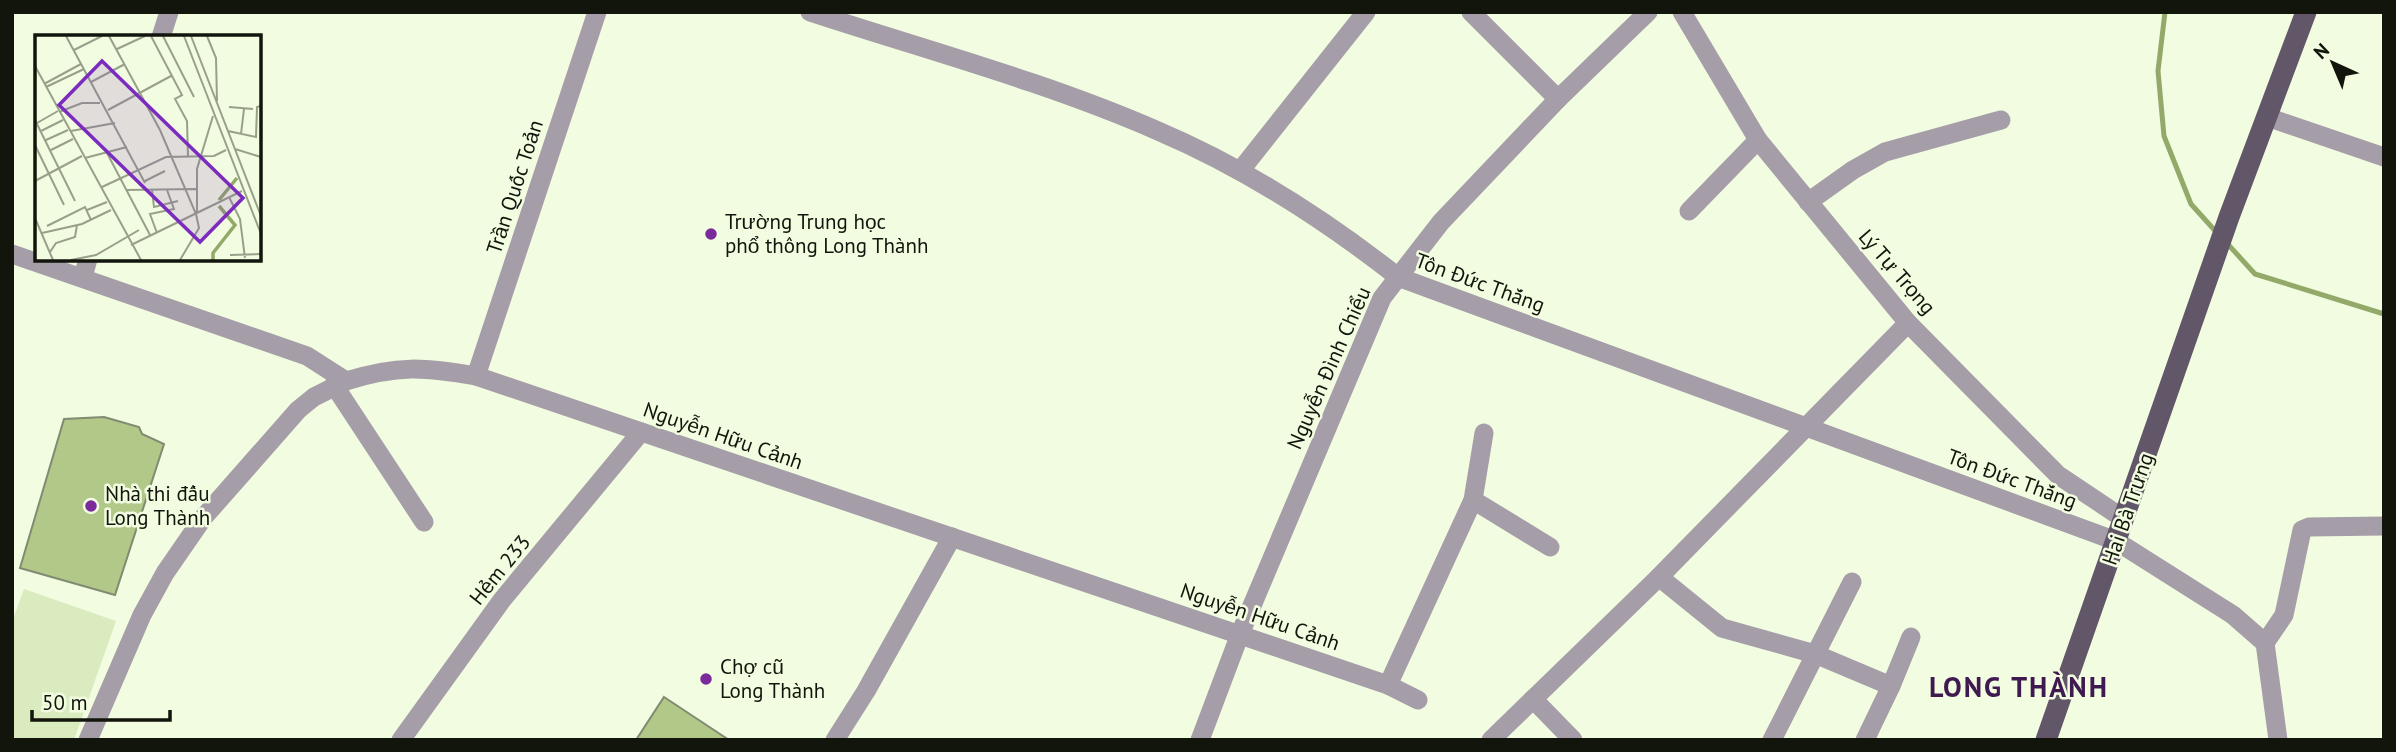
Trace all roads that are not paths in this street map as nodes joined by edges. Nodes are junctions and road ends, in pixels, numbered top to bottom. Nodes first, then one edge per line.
1 (169, 12) edge
2 (597, 12) edge
3 (810, 12) edge
4 (1366, 12) edge
5 (1471, 12) edge
6 (1648, 12) edge
7 (1682, 12) edge
8 (2306, 12) edge
9 (162, 35) edge
10 (1558, 99) junction
11 (2267, 117) junction
12 (2001, 120) dead end
13 (1758, 140) junction
14 (2384, 157) edge
15 (1240, 171) junction
16 (1808, 202) junction
17 (1689, 211) dead end
18 (12, 254) edge
19 (35, 258) edge
20 (48, 261) edge
21 (85, 268) edge
22 (1398, 277) junction
23 (1909, 323) junction
24 (476, 376) junction
25 (340, 383) junction
26 (1806, 426) junction
27 (641, 432) junction
28 (1484, 433) dead end
29 (1473, 500) junction
30 (2124, 519) junction
31 (424, 522) dead end
32 (2384, 526) edge
33 (952, 537) junction
34 (2116, 541) junction
35 (1550, 547) dead end
36 (1659, 577) junction
37 (1852, 582) dead end
38 (1240, 634) junction
39 (1910, 637) dead end
40 (2265, 643) junction
41 (1815, 654) junction
42 (1388, 685) junction
43 (1891, 686) junction
44 (1533, 699) junction
45 (1418, 700) dead end
46 (88, 740) edge
47 (401, 740) edge
48 (835, 740) edge
49 (1200, 740) edge
50 (1491, 740) edge
51 (1573, 740) edge
52 (1772, 740) edge
53 (1865, 740) edge
54 (2046, 740) edge
55 (2278, 740) edge

1 - 9 street
2 - 24 street, Trần Quốc Toản
3 - 15 street, Tôn Đức Thắng
4 - 15 street
5 - 10 street
6 - 10 street, Nguyễn Đình Chiểu
7 - 13 street, Lý Tự Trọng
8 - 11 main road
10 - 22 street, Nguyễn Đình Chiểu
11 - 14 street
11 - 30 main road, Hai Bà Trưng
12 - 16 street
13 - 16 street, Lý Tự Trọng
13 - 17 street
15 - 22 street, Tôn Đức Thắng
16 - 23 street, Lý Tự Trọng
18 - 19 street
20 - 21 street
21 - 25 street
22 - 26 street, Tôn Đức Thắng
22 - 38 street, Nguyễn Đình Chiểu
23 - 26 street
23 - 30 street, Lý Tự Trọng
24 - 25 street, Nguyễn Hữu Cảnh
24 - 27 street, Nguyễn Hữu Cảnh
25 - 31 street
25 - 46 street, Nguyễn Hữu Cảnh
26 - 34 street, Tôn Đức Thắng
26 - 36 street
27 - 33 street, Nguyễn Hữu Cảnh
27 - 47 street, Hẻm 233
28 - 29 street
29 - 35 street
29 - 42 street
30 - 34 main road, Hai Bà Trưng
32 - 40 street
33 - 38 street, Nguyễn Hữu Cảnh
33 - 48 street
34 - 40 street
34 - 54 main road, Hai Bà Trưng
36 - 41 street
36 - 44 street
37 - 41 street
38 - 42 street, Nguyễn Hữu Cảnh
38 - 49 street, Nguyễn Đình Chiểu
39 - 43 street
40 - 55 street
41 - 43 street
41 - 52 street
42 - 45 street, Nguyễn Hữu Cảnh
43 - 53 street
44 - 50 street
44 - 51 street

